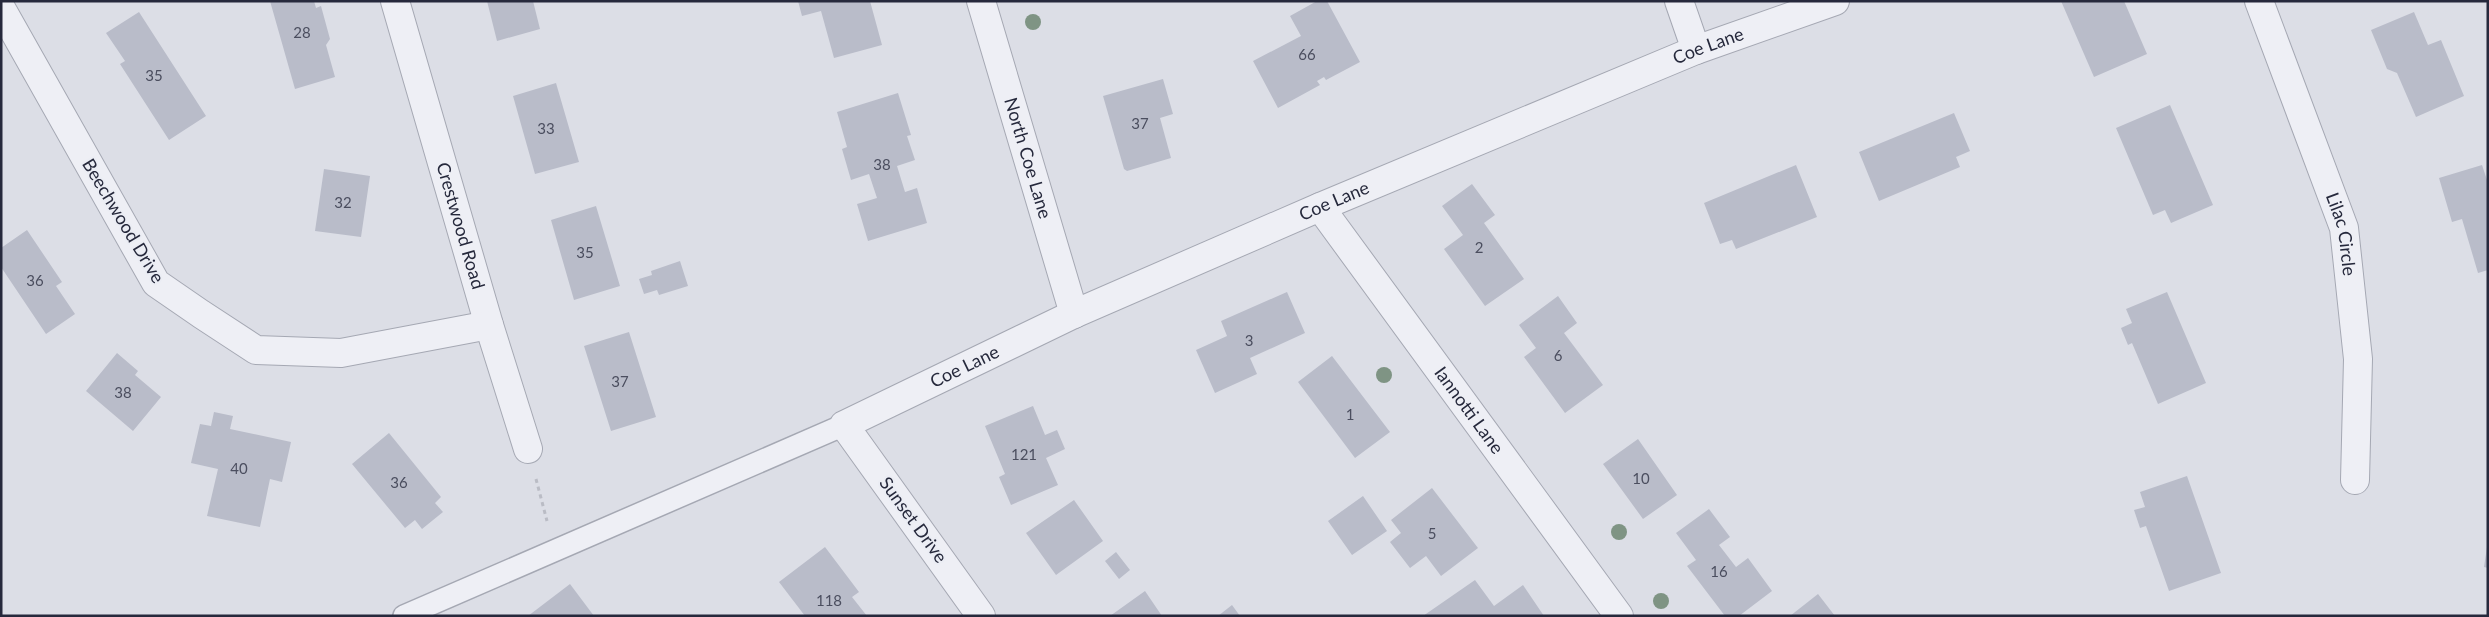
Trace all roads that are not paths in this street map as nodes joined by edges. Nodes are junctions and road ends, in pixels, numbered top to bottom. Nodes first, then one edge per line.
1 (395, 1) edge
2 (981, 1) edge
3 (1679, 1) edge
4 (1835, 1) edge
5 (2259, 1) edge
6 (1, 8) edge
7 (1696, 50) junction
8 (1320, 207) junction
9 (1074, 314) junction
10 (489, 325) junction
11 (844, 425) junction
12 (528, 449) road end
13 (2355, 480) dead end
14 (404, 616) edge
15 (981, 616) edge
16 (1619, 616) edge

1 - 10 street, Crestwood Road
2 - 9 street, North Coe Lane
3 - 7 street
4 - 7 street, Coe Lane
5 - 13 street, Lilac Circle
6 - 10 street, Beechwood Drive
7 - 8 street, Coe Lane
8 - 9 street, Coe Lane
8 - 16 street, Iannotti Lane
9 - 11 street, Coe Lane
10 - 12 street, Crestwood Road
11 - 14 lane
11 - 15 street, Sunset Drive

